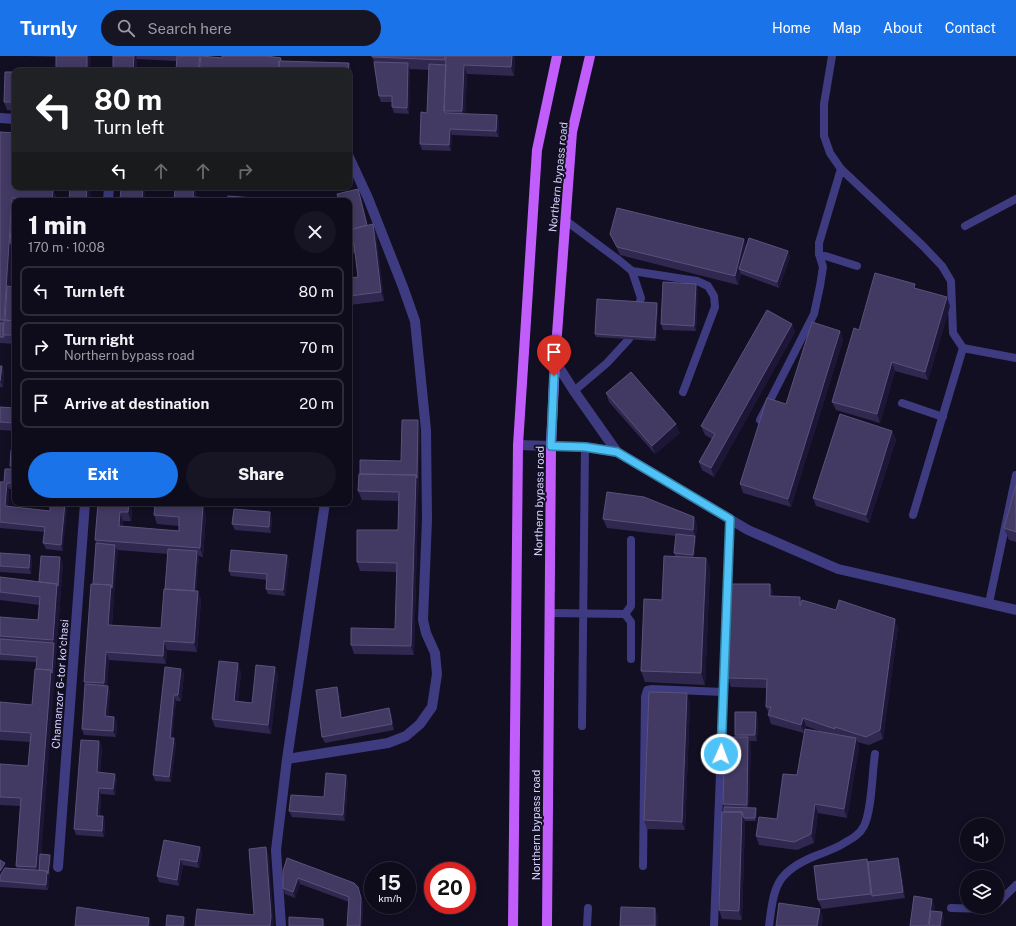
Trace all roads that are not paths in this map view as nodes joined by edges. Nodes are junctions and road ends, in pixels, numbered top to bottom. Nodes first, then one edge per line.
1 (557, 56) edge
2 (590, 56) edge
3 (832, 56) edge
4 (0, 118) edge
5 (12, 119) edge
6 (352, 164) edge
7 (841, 169) junction
8 (1016, 199) edge
9 (565, 220) junction
10 (964, 226) dead end
11 (819, 254) junction
12 (857, 266) dead end
13 (632, 271) junction
14 (640, 305) edge
15 (629, 339) edge
16 (963, 348) junction
17 (1016, 358) edge
18 (555, 361) junction
19 (574, 392) junction
20 (683, 392) dead end
21 (902, 403) dead end
22 (943, 417) junction
23 (760, 420) edge
24 (518, 445) junction
25 (551, 446) junction
26 (585, 447) junction
27 (617, 452) junction
28 (1016, 475) edge
29 (85, 506) edge
30 (325, 506) edge
31 (913, 515) dead end
32 (730, 519) junction
33 (631, 540) dead end
34 (989, 603) junction
35 (1016, 610) edge
36 (550, 613) junction
37 (583, 614) junction
38 (625, 614) junction
39 (631, 659) dead end
40 (723, 692) junction
41 (582, 726) dead end
42 (875, 754) dead end
43 (287, 759) junction
44 (643, 866) dead end
45 (58, 868) dead end
46 (1016, 885) edge
47 (1004, 897) edge
48 (588, 908) dead end
49 (951, 908) dead end
50 (960, 908) edge
51 (281, 926) edge
52 (513, 926) edge
53 (547, 926) edge
54 (587, 926) edge
55 (714, 926) edge
56 (769, 926) edge

1 - 24 main road, Northern bypass road
2 - 9 main road, Northern bypass road
3 - 7 lane
4 - 5 street
6 - 43 street
7 - 11 lane
7 - 16 lane
8 - 10 lane
9 - 13 lane
9 - 18 main road, Northern bypass road
11 - 12 lane
11 - 23 lane
13 - 14 lane
13 - 20 lane
15 - 19 lane
16 - 17 lane
16 - 22 lane
18 - 19 street
18 - 25 main road, Northern bypass road
19 - 27 street
21 - 22 lane
22 - 31 lane
24 - 25 street
24 - 52 main road, Northern bypass road
25 - 26 street
25 - 36 main road, Northern bypass road
26 - 27 street
26 - 37 lane
27 - 32 street
28 - 34 lane
29 - 45 street, Chamanzor 6-tor koʻchasi
30 - 43 street
32 - 34 street
32 - 40 lane
33 - 38 lane
34 - 35 street
36 - 37 lane
36 - 53 main road, Northern bypass road
37 - 38 lane
37 - 41 lane
38 - 39 lane
40 - 44 lane
40 - 55 lane
42 - 56 lane
43 - 51 street
46 - 47 lane
48 - 54 lane
49 - 50 lane

